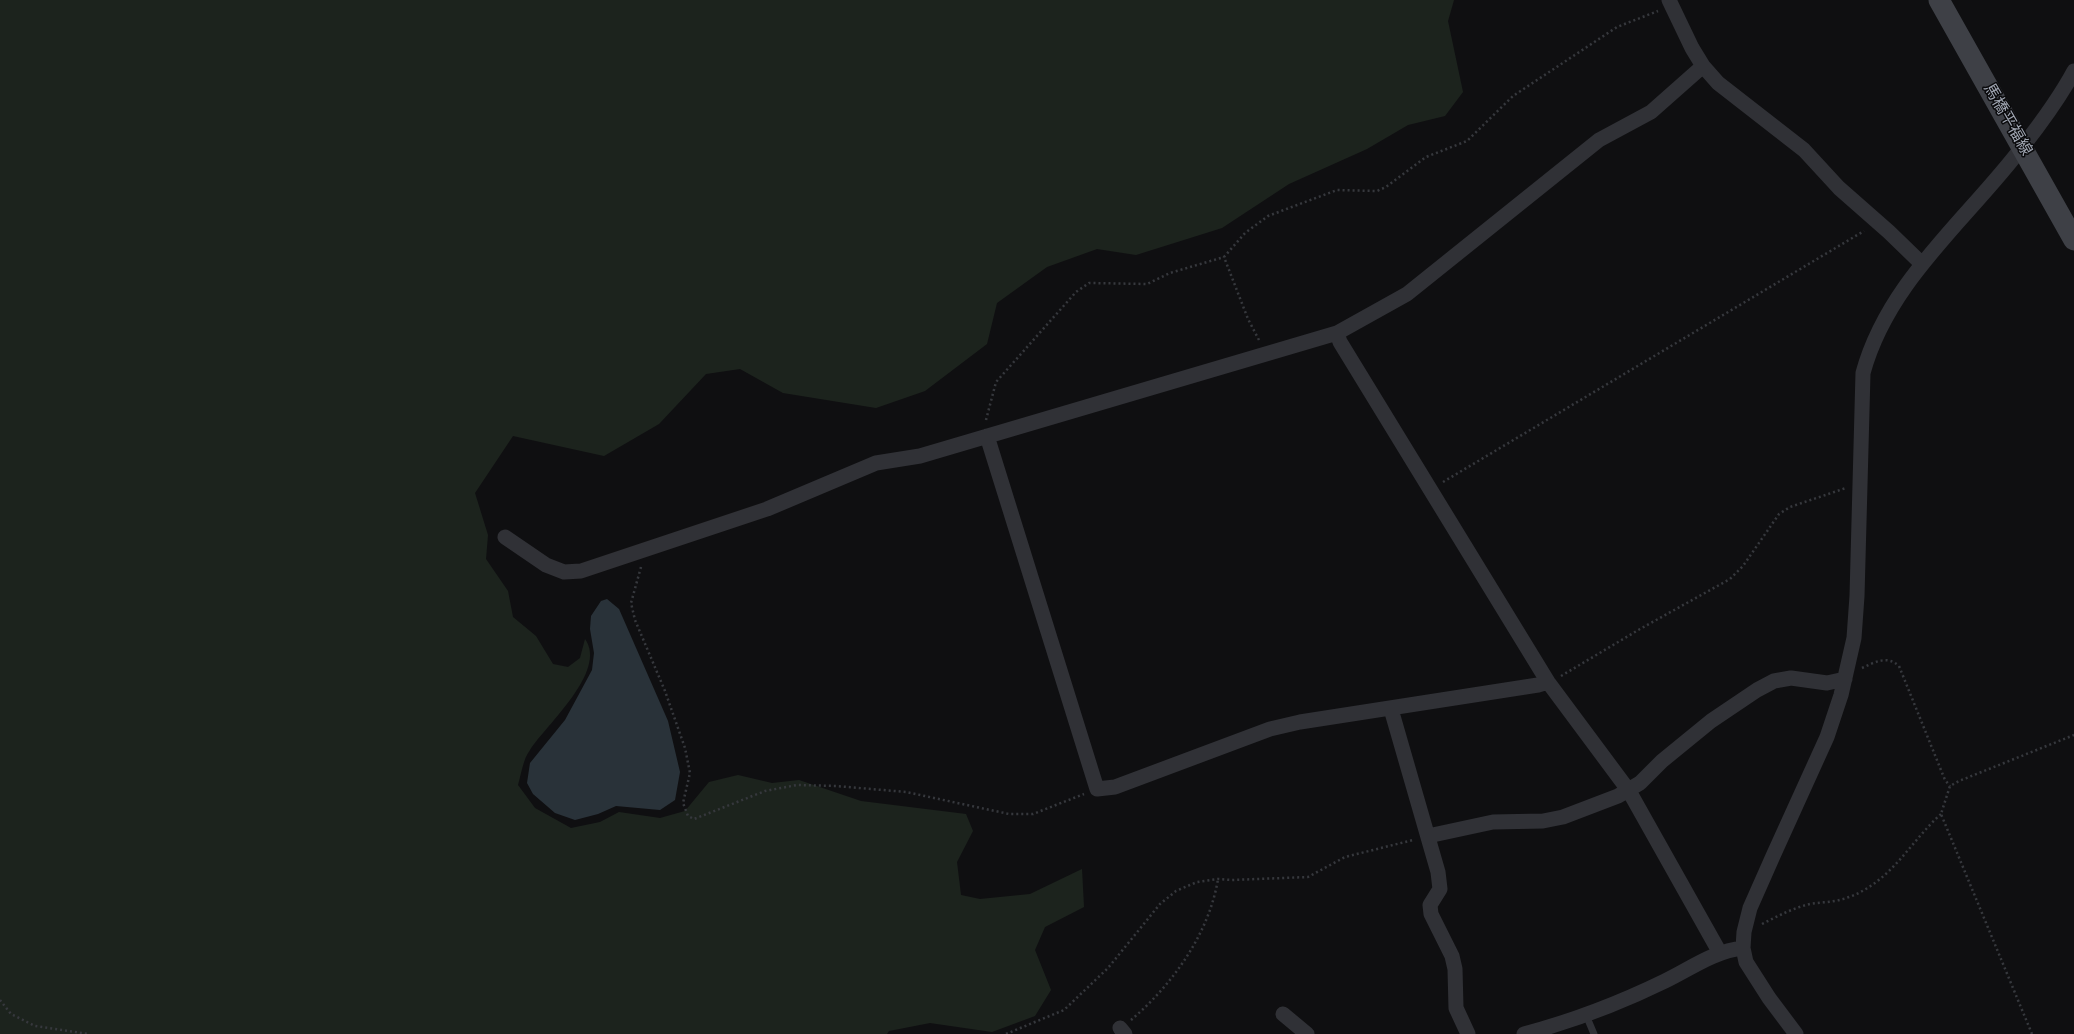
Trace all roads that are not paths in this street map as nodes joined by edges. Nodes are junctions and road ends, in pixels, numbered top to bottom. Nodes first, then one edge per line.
1 (1939, 0) edge
2 (1670, 1) edge
3 (1703, 66) junction
4 (2074, 71) edge
5 (2023, 147) junction
6 (2074, 240) edge
7 (1922, 264) junction
8 (1337, 333) junction
9 (987, 436) junction
10 (505, 537) dead end
11 (1845, 679) junction
12 (1548, 682) junction
13 (1390, 709) junction
14 (1629, 791) junction
15 (1428, 836) junction
16 (1743, 948) junction
17 (1720, 952) junction
18 (1283, 1014) dead end
19 (1586, 1015) junction
20 (1306, 1034) edge
21 (1468, 1034) edge
22 (1524, 1034) edge
23 (1594, 1034) edge
24 (1796, 1034) edge

1 - 5 main road, 馬橋平福線
2 - 3 street
3 - 7 street
3 - 8 street
4 - 5 street
5 - 6 main road, 馬橋平福線
5 - 7 street
7 - 11 street
8 - 9 street
8 - 12 street
9 - 10 street
9 - 13 street
11 - 14 street
11 - 16 street
12 - 13 street
12 - 14 street
13 - 15 street
14 - 15 street
14 - 17 street
15 - 21 street
16 - 17 street
16 - 24 street
17 - 19 street
18 - 20 street
19 - 22 street
19 - 23 lane

